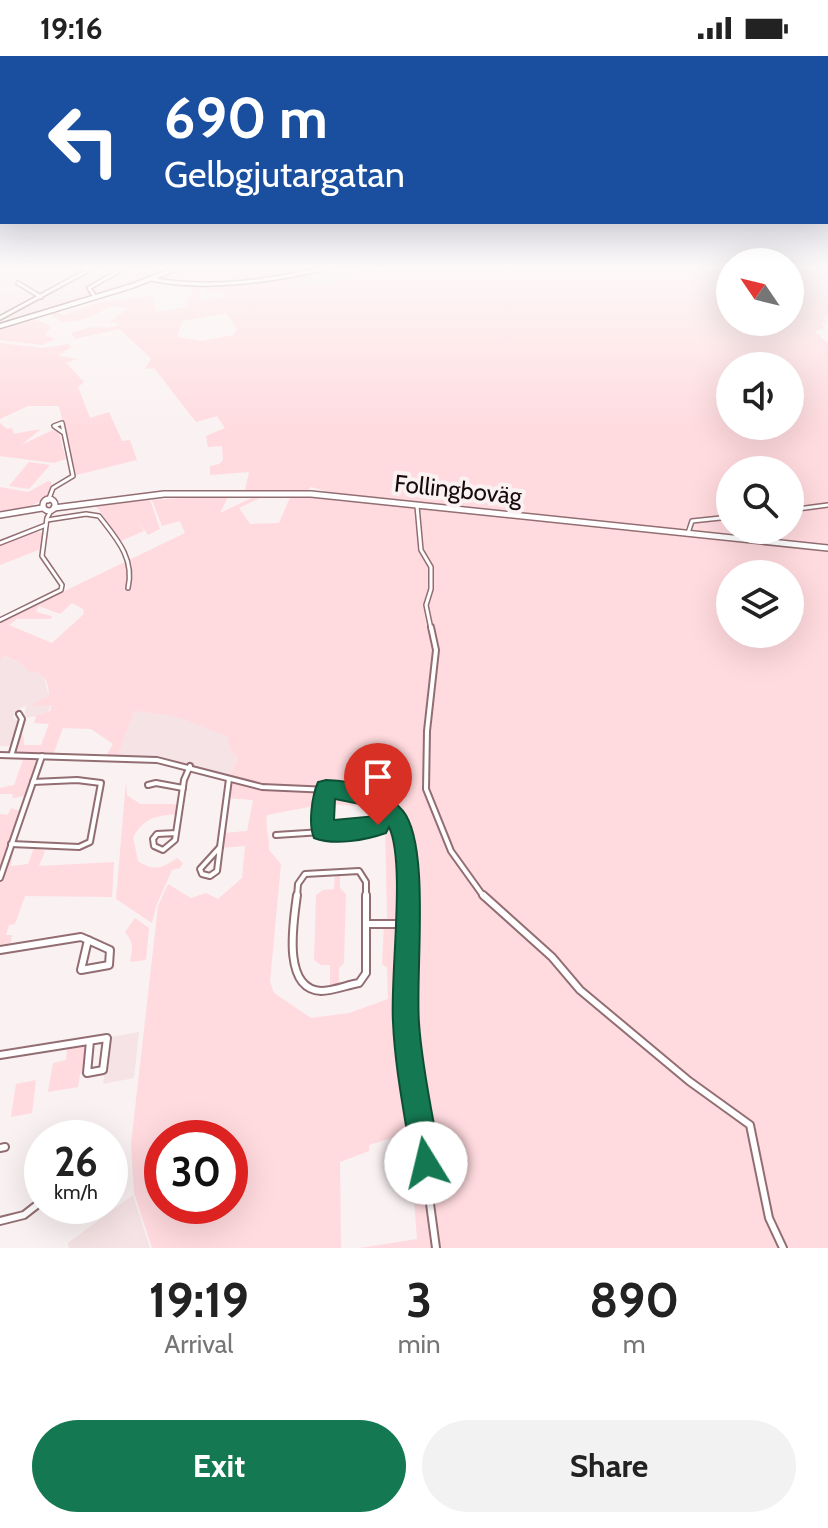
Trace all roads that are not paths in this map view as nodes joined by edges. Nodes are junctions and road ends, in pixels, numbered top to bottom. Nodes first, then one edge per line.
1 (64, 433) dead end
2 (49, 504) junction
3 (417, 504) junction
4 (828, 505) edge
5 (804, 508) edge
6 (0, 515) edge
7 (716, 518) edge
8 (47, 521) junction
9 (688, 533) junction
10 (0, 543) edge
11 (828, 548) edge
12 (128, 588) dead end
13 (0, 620) edge
14 (19, 714) dead end
15 (11, 754) junction
16 (0, 755) edge
17 (42, 756) junction
18 (190, 766) junction
19 (229, 779) junction
20 (33, 782) junction
21 (148, 785) dead end
22 (183, 788) junction
23 (326, 789) junction
24 (378, 825) dead end
25 (322, 831) junction
26 (176, 833) junction
27 (276, 835) dead end
28 (11, 844) junction
29 (220, 847) junction
30 (0, 878) edge
31 (366, 924) junction
32 (406, 924) junction
33 (88, 940) junction
34 (0, 950) edge
35 (90, 1041) junction
36 (0, 1055) edge
37 (24, 1215) edge
38 (0, 1221) edge
39 (436, 1248) edge
40 (783, 1248) edge

1 - 2 street
2 - 3 main road, Follingboväg
2 - 6 main road, Follingboväg
2 - 8 street
3 - 9 main road, Follingboväg
3 - 40 street
4 - 5 street
7 - 9 street
8 - 10 street
8 - 12 street
8 - 13 street
9 - 11 main road, Follingboväg
14 - 15 street
15 - 16 street
15 - 17 street
17 - 18 street
17 - 20 street
18 - 19 street
18 - 22 street
19 - 23 street
19 - 29 street
20 - 28 street
20 - 28 street
21 - 22 street
22 - 26 street
23 - 25 street
23 - 32 street
24 - 25 street
25 - 27 street
26 - 26 street
28 - 30 street
29 - 29 street
31 - 31 street
31 - 32 street
32 - 39 street
33 - 33 street
33 - 34 street
35 - 35 street
35 - 36 street
37 - 38 street

